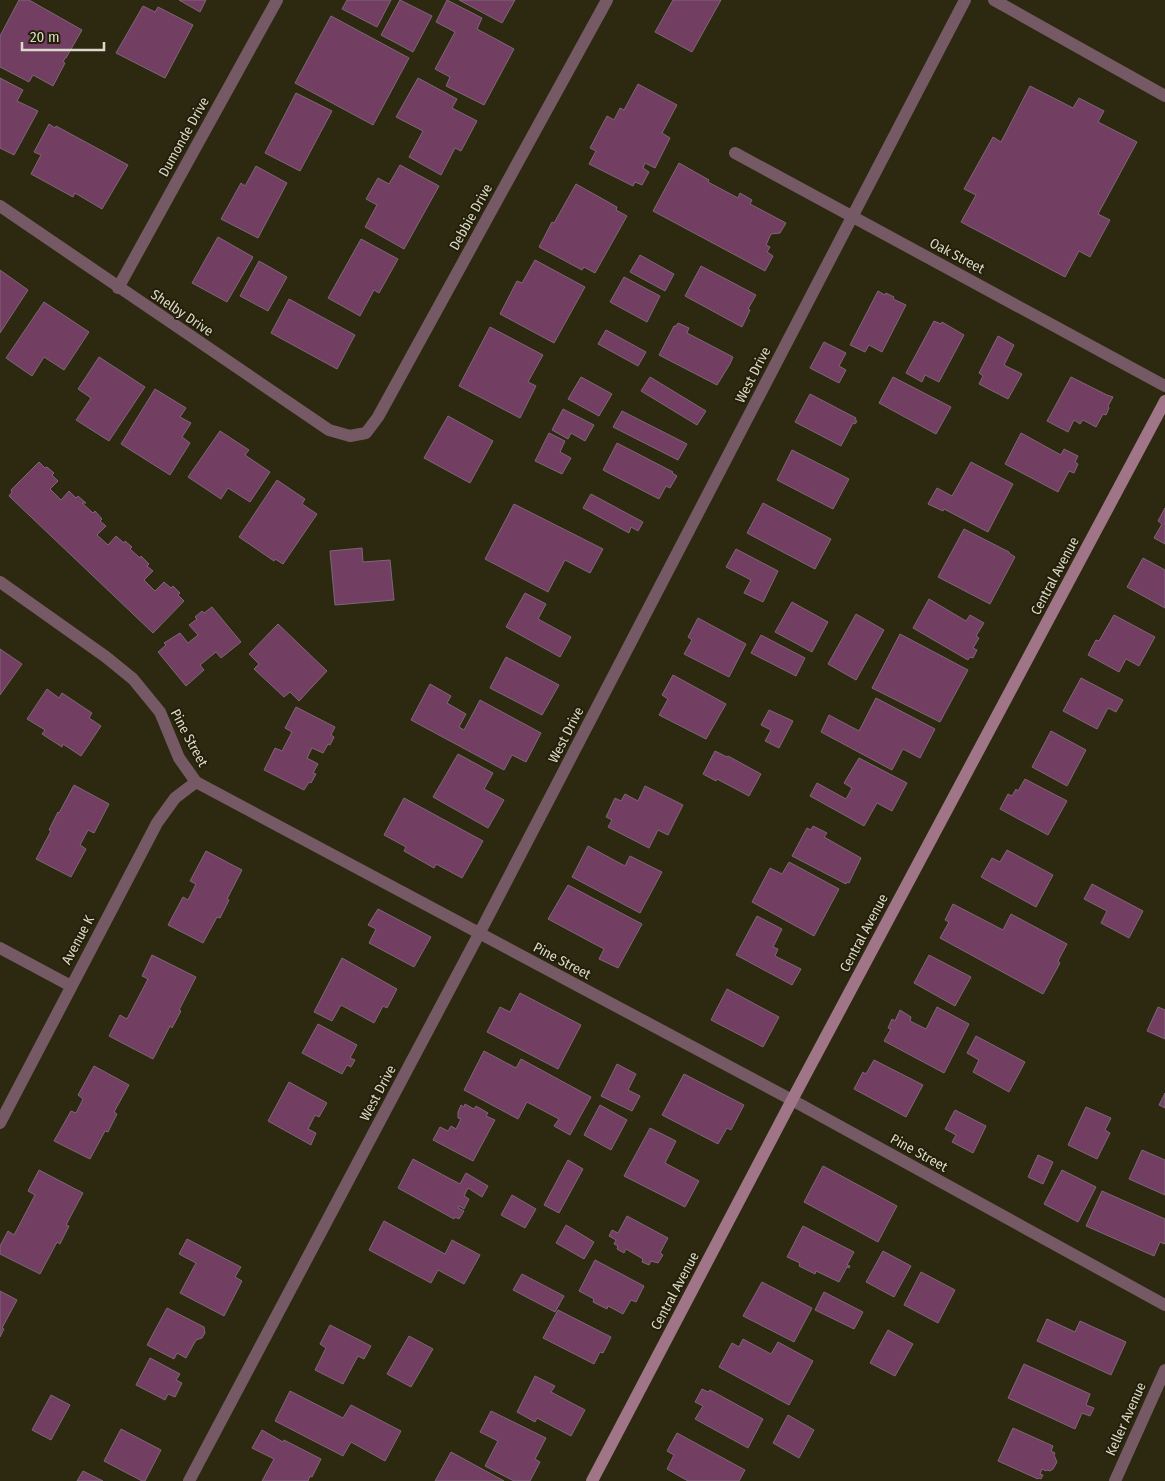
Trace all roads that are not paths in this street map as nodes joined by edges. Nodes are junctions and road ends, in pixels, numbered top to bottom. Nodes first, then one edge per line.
1 (277, 0) edge
2 (607, 0) edge
3 (965, 0) edge
4 (994, 0) edge
5 (1165, 96) edge
6 (735, 153) dead end
7 (0, 206) edge
8 (852, 216) junction
9 (118, 288) junction
10 (1165, 386) edge
11 (1165, 401) edge
12 (350, 436) joint
13 (0, 582) edge
14 (196, 782) junction
15 (479, 934) junction
16 (0, 948) edge
17 (71, 986) junction
18 (792, 1100) junction
19 (0, 1123) edge
20 (1165, 1305) edge
21 (1165, 1370) edge
22 (189, 1481) edge
23 (592, 1481) edge
24 (1115, 1481) edge

1 - 9 street, Dumonde Drive
2 - 12 street, Debbie Drive
3 - 8 street, West Drive
4 - 5 street
6 - 8 street, Oak Street
7 - 9 street, Shelby Drive
8 - 10 street, Oak Street
8 - 15 street, West Drive
9 - 12 street, Shelby Drive
11 - 18 street, Central Avenue
13 - 14 street, Pine Street
14 - 15 street, Pine Street
14 - 17 street, Avenue K
15 - 18 street, Pine Street
15 - 22 street, West Drive
16 - 17 street
17 - 19 street, Avenue K
18 - 20 street, Pine Street
18 - 23 street, Central Avenue
21 - 24 street, Keller Avenue

